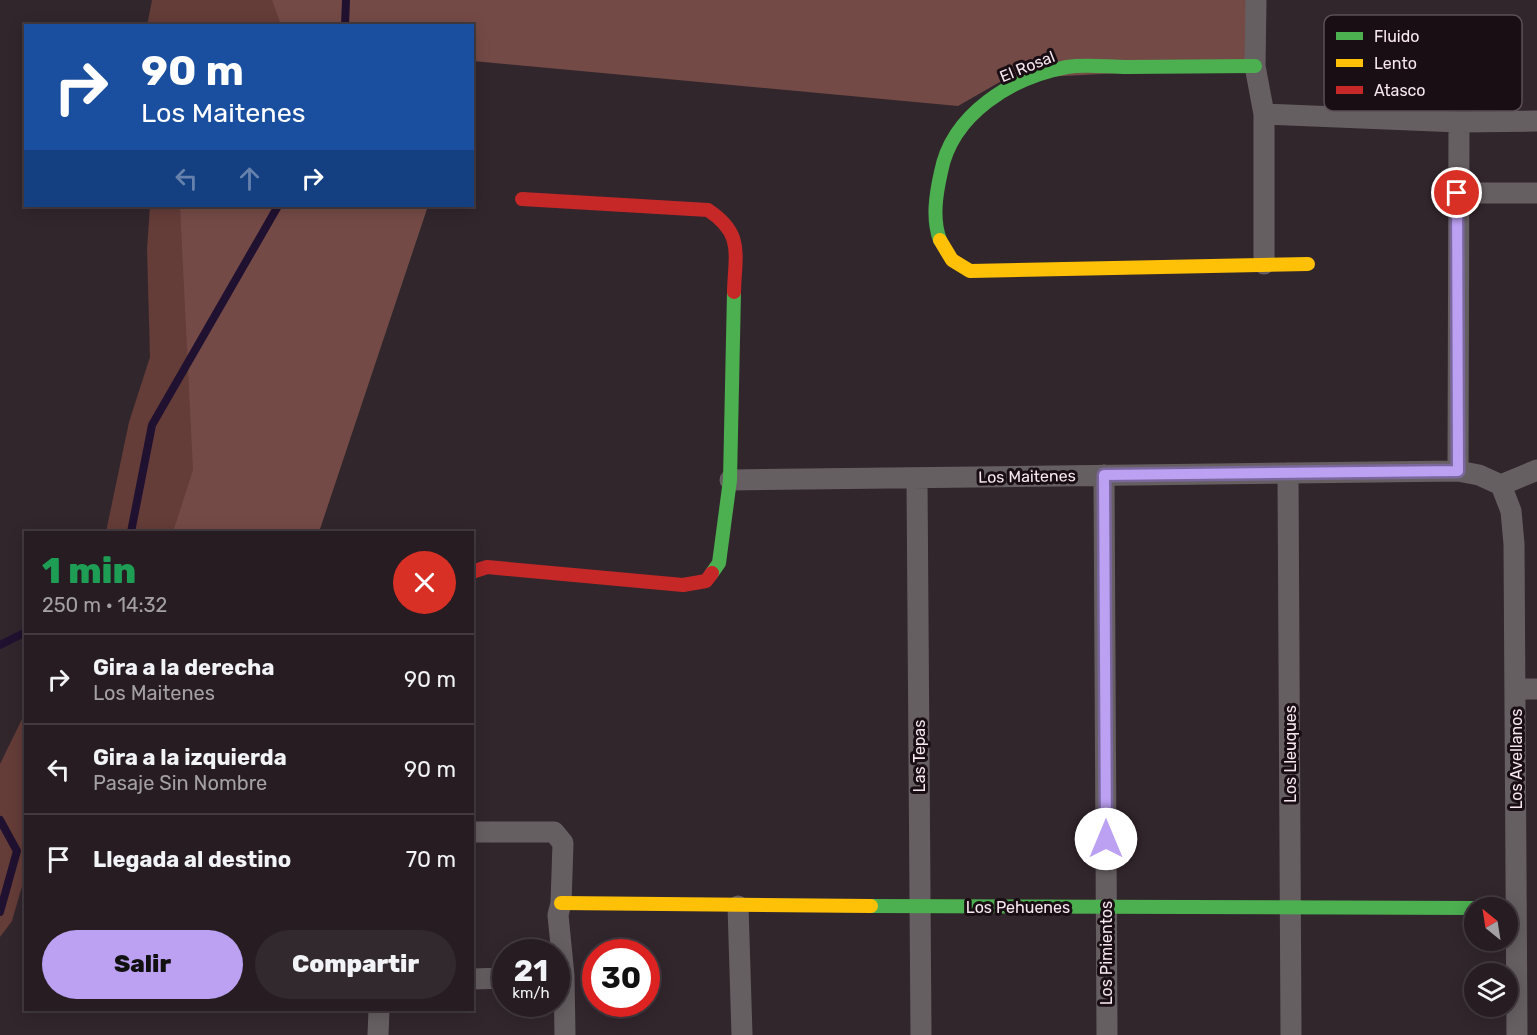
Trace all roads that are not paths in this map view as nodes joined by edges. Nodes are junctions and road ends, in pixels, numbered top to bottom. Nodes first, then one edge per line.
1 (1256, 0) edge
2 (1255, 66) junction
3 (1264, 114) junction
4 (1537, 120) edge
5 (1459, 122) junction
6 (1457, 193) junction
7 (1537, 193) edge
8 (522, 199) dead end
9 (1264, 264) junction
10 (1308, 264) dead end
11 (1537, 470) edge
12 (1458, 471) junction
13 (1288, 473) junction
14 (1104, 475) junction
15 (917, 478) junction
16 (730, 480) junction
17 (1501, 485) junction
18 (474, 571) edge
19 (1527, 689) edge
20 (474, 832) edge
21 (1512, 897) edge
22 (561, 903) junction
23 (738, 906) junction
24 (920, 907) junction
25 (1106, 907) junction
26 (1464, 908) edge
27 (1290, 909) junction
28 (559, 939) edge
29 (1513, 951) edge
30 (492, 978) edge
31 (474, 979) edge
32 (379, 1011) edge
33 (563, 1017) edge
34 (378, 1035) edge
35 (565, 1035) edge
36 (742, 1035) edge
37 (921, 1035) edge
38 (1107, 1035) edge
39 (1291, 1035) edge
40 (1517, 1035) edge

1 - 2 street
2 - 3 street
2 - 9 street, El Rosal
3 - 5 street
3 - 9 street
4 - 5 street
5 - 6 street
6 - 7 street
6 - 12 street
8 - 16 street
9 - 10 street
11 - 17 street
12 - 13 street, Los Maitenes
12 - 17 street, Los Maitenes
13 - 14 street, Los Maitenes
13 - 27 street, Los Lleuques
14 - 15 street, Los Maitenes
14 - 25 street, Los Pimientos
15 - 16 street, Los Maitenes
15 - 24 street, Las Tepas
16 - 18 street
17 - 19 street, Los Avellanos
19 - 21 street, Los Avellanos
20 - 22 street
22 - 23 street, Los Pehuenes
22 - 28 street
23 - 24 street, Los Pehuenes
23 - 36 street
24 - 25 street, Los Pehuenes
24 - 37 street, Las Tepas
25 - 27 street, Los Pehuenes
25 - 38 street, Los Pimientos
26 - 27 street, Los Pehuenes
27 - 39 street, Los Lleuques
29 - 40 street, Los Avellanos
30 - 31 street
32 - 34 street
33 - 35 street

